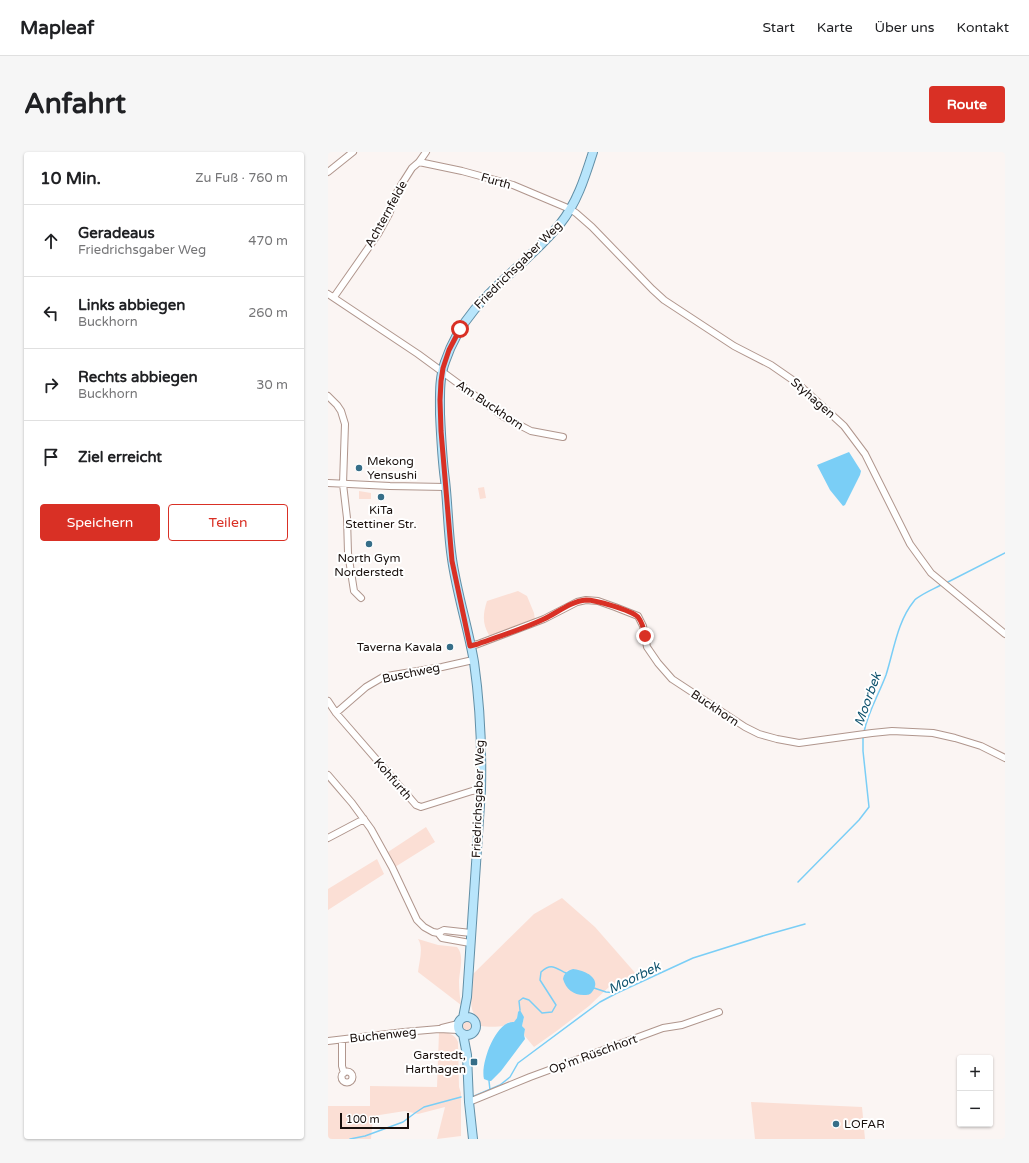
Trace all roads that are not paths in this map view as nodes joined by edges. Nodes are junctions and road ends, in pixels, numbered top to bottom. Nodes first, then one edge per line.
1 (353, 152) edge
2 (426, 152) edge
3 (593, 152) edge
4 (419, 162) junction
5 (328, 172) edge
6 (570, 209) junction
7 (331, 296) edge
8 (442, 373) junction
9 (328, 396) edge
10 (563, 437) dead end
11 (328, 482) edge
12 (343, 484) junction
13 (446, 487) junction
14 (361, 598) dead end
15 (1005, 634) edge
16 (470, 646) junction
17 (473, 660) junction
18 (328, 701) edge
19 (336, 713) junction
20 (1005, 758) edge
21 (328, 775) edge
22 (481, 790) junction
23 (364, 819) junction
24 (328, 838) edge
25 (438, 933) junction
26 (471, 933) junction
27 (470, 943) junction
28 (468, 997) junction
29 (719, 1012) dead end
30 (472, 1018) junction
31 (463, 1028) junction
32 (342, 1040) junction
33 (328, 1041) edge
34 (344, 1072) dead end
35 (469, 1102) junction
36 (473, 1139) edge

1 - 5 street
2 - 4 street, Achternfelde
3 - 6 main road, Friedrichsgaber Weg
4 - 6 street, Furth
4 - 7 street, Achternfelde
6 - 8 main road, Friedrichsgaber Weg
6 - 15 street, Styhagen
7 - 8 street, Am Buckhorn
8 - 10 street, Am Buckhorn
8 - 13 main road, Friedrichsgaber Weg
9 - 12 street
11 - 12 street
12 - 13 street
12 - 14 street
13 - 16 main road, Friedrichsgaber Weg
16 - 17 main road, Friedrichsgaber Weg
16 - 20 street, Buckhorn
17 - 19 street, Buschweg
17 - 22 main road, Friedrichsgaber Weg
18 - 19 street, Kohfurth
19 - 22 street, Kohfurth
21 - 23 street
22 - 26 main road, Friedrichsgaber Weg
23 - 24 street
23 - 25 street
25 - 26 street
25 - 27 street
26 - 27 main road, Friedrichsgaber Weg
27 - 28 main road, Friedrichsgaber Weg
28 - 30 main road, Friedrichsgaber Weg
28 - 31 main road, Friedrichsgaber Weg
29 - 35 street, Op'm Rüschhort
30 - 31 main road
30 - 31 main road, Friedrichsgaber Weg
31 - 32 street, Buchenweg
31 - 35 main road
32 - 33 street, Buchenweg
32 - 34 street
35 - 36 main road

